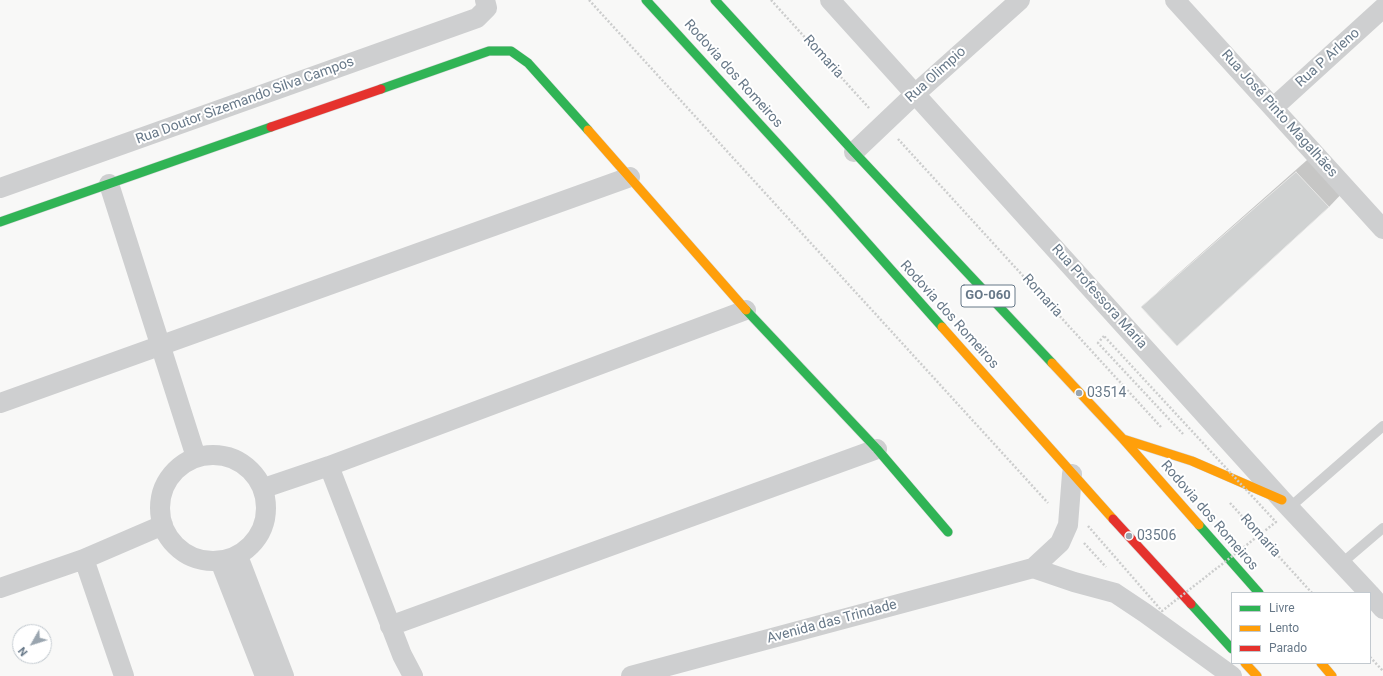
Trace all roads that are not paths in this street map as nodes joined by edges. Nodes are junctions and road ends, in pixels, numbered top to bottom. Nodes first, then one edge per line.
1 (646, 0) edge
2 (715, 0) edge
3 (830, 0) edge
4 (1020, 0) edge
5 (1174, 0) edge
6 (486, 4) edge
7 (1383, 8) edge
8 (915, 94) junction
9 (1273, 108) junction
10 (854, 152) junction
11 (630, 177) junction
12 (109, 184) junction
13 (0, 188) edge
14 (0, 222) edge
15 (1383, 229) edge
16 (746, 310) junction
17 (161, 346) junction
18 (0, 403) edge
19 (1383, 426) edge
20 (1123, 439) junction
21 (877, 449) junction
22 (196, 457) junction
23 (330, 466) junction
24 (1072, 474) junction
25 (264, 488) junction
26 (1286, 504) junction
27 (163, 524) junction
28 (1383, 528) edge
29 (948, 532) dead end
30 (229, 558) junction
31 (84, 559) junction
32 (1342, 563) junction
33 (1033, 568) junction
34 (0, 588) edge
35 (1258, 592) edge
36 (1367, 592) edge
37 (1371, 596) edge
38 (1383, 609) edge
39 (390, 626) junction
40 (1231, 648) edge
41 (1246, 664) edge
42 (1322, 664) edge
43 (124, 676) edge
44 (265, 676) edge
45 (284, 676) edge
46 (413, 676) edge
47 (631, 676) edge
48 (1232, 676) edge
49 (1257, 676) edge
50 (1332, 676) edge

1 - 24 main road, Rodovia dos Romeiros
2 - 10 main road, Rodovia dos Romeiros / GO-060
3 - 8 street, Rua Professora Maria
4 - 8 street, Rua Olimpio
5 - 9 street, Rua José Pinto Magalhães
6 - 13 street, Rua Doutor Sizemando Silva Campos
7 - 9 street, Rua P Arleno
8 - 10 street, Rua Olimpio
8 - 26 street, Rua Professora Maria
9 - 15 street, Rua José Pinto Magalhães
10 - 20 main road, Rodovia dos Romeiros / GO-060
11 - 12 main road
11 - 16 main road
11 - 17 street
12 - 14 main road
12 - 17 street
16 - 21 main road
16 - 23 street
17 - 18 street
17 - 22 street
19 - 26 lane
20 - 26 main road
20 - 35 main road, Rodovia dos Romeiros / GO-060
21 - 29 main road
21 - 39 street
22 - 25 street
22 - 27 street
23 - 25 street
23 - 39 street
24 - 33 street, Avenida das Trindade
24 - 40 main road, Rodovia dos Romeiros
25 - 30 street
26 - 32 street, Rua Professora Maria
27 - 30 street
27 - 31 street
28 - 32 lane
30 - 44 street
30 - 45 street
31 - 34 street
31 - 43 street
32 - 36 street, Rua Professora Maria
33 - 47 street, Avenida das Trindade
33 - 48 street
37 - 38 street, Rua Professora Maria
39 - 46 street
41 - 49 main road
42 - 50 main road

